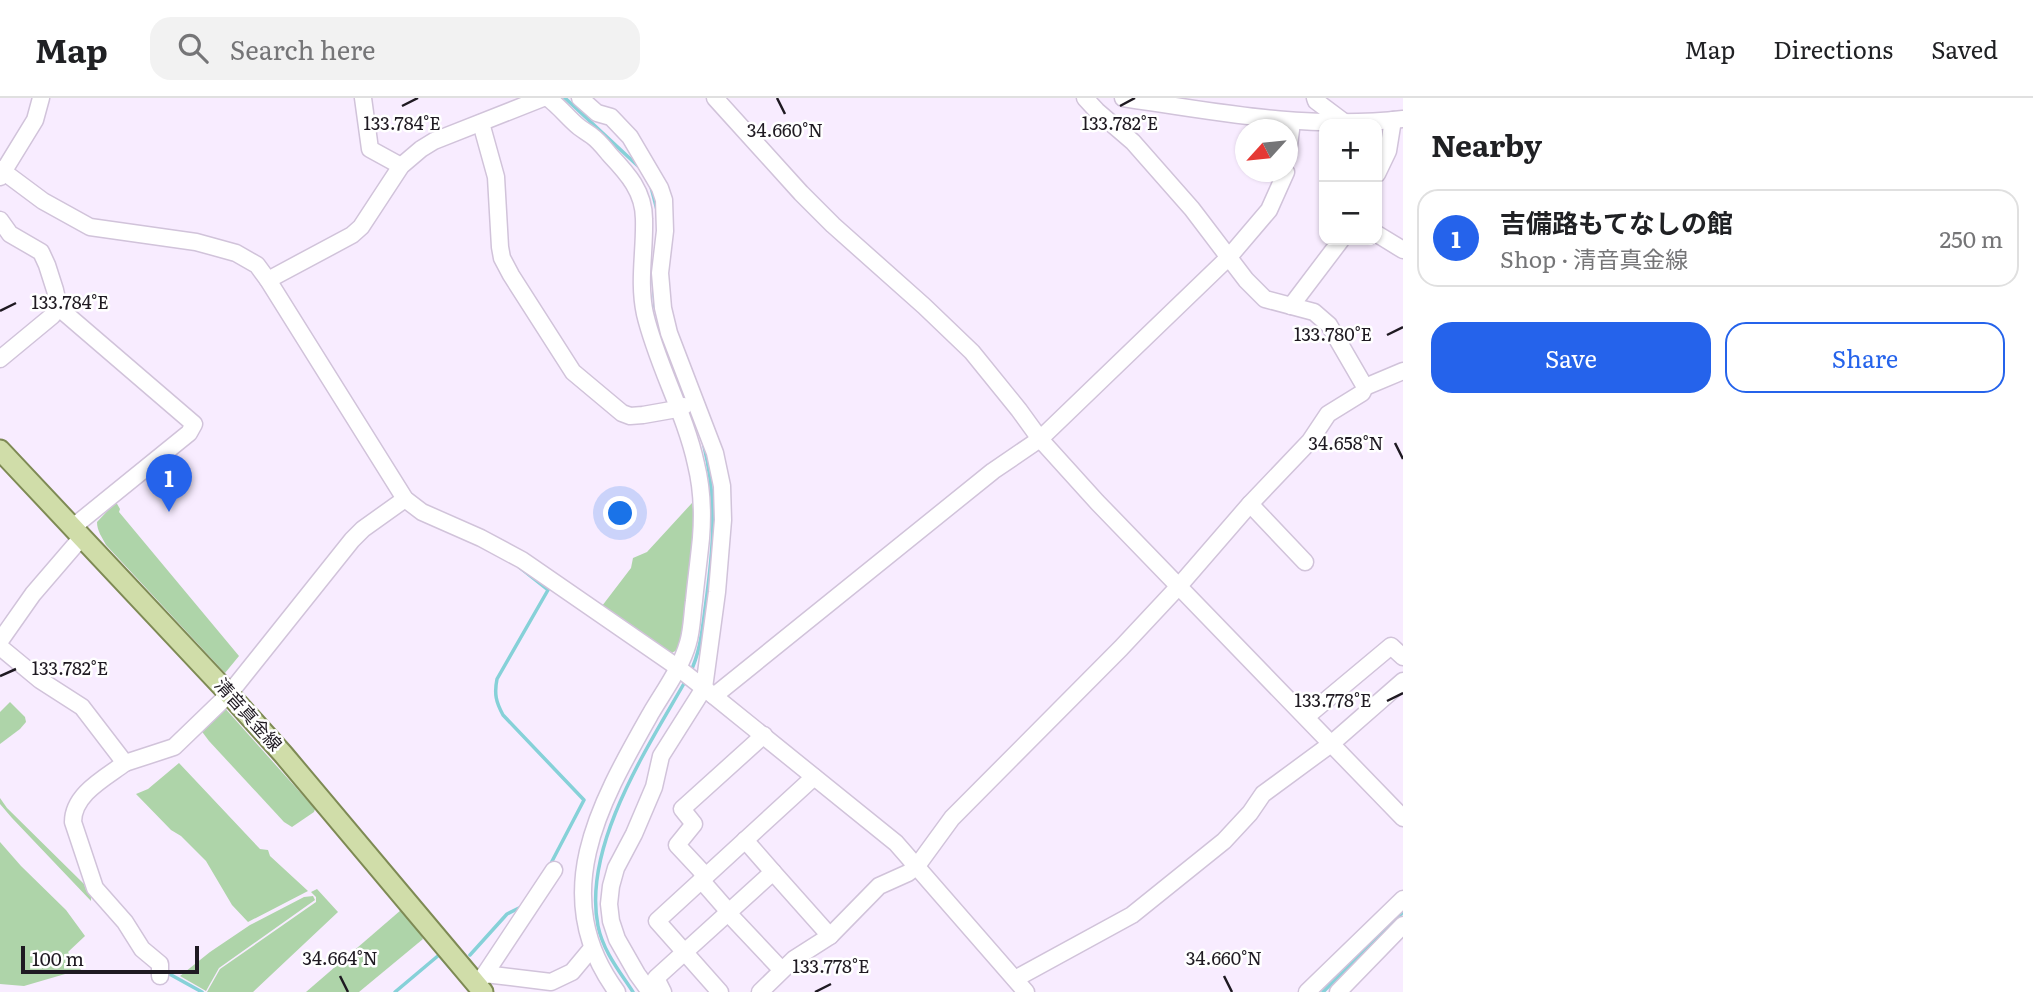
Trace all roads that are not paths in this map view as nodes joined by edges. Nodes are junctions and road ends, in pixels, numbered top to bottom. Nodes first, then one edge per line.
1 (41, 98) edge
2 (363, 98) edge
3 (543, 98) edge
4 (548, 98) edge
5 (580, 98) edge
6 (715, 98) edge
7 (1085, 98) edge
8 (1124, 98) edge
9 (1315, 98) edge
10 (1272, 119) edge
11 (1340, 119) edge
12 (1398, 119) edge
13 (481, 122) junction
14 (1298, 122) edge
15 (1319, 122) edge
16 (1382, 164) edge
17 (401, 166) junction
18 (1, 173) edge
19 (1282, 182) edge
20 (0, 220) edge
21 (1382, 237) edge
22 (1337, 245) edge
23 (1403, 250) edge
24 (1229, 257) junction
25 (268, 280) junction
26 (1291, 306) junction
27 (59, 308) junction
28 (0, 359) edge
29 (1403, 371) edge
30 (1365, 387) junction
31 (688, 405) junction
32 (1040, 439) junction
33 (0, 450) edge
34 (405, 499) junction
35 (1250, 504) junction
36 (78, 532) junction
37 (1305, 562) dead end
38 (1178, 586) junction
39 (0, 641) edge
40 (0, 647) edge
41 (1403, 657) edge
42 (695, 681) junction
43 (1403, 681) edge
44 (229, 694) junction
45 (1306, 717) junction
46 (764, 736) junction
47 (1331, 744) junction
48 (123, 760) junction
49 (814, 776) junction
50 (1403, 818) edge
51 (745, 840) junction
52 (917, 866) junction
53 (554, 870) dead end
54 (773, 872) junction
55 (704, 878) junction
56 (1403, 899) edge
57 (728, 913) junction
58 (1403, 925) edge
59 (828, 933) junction
60 (593, 948) junction
61 (684, 952) junction
62 (777, 965) dead end
63 (160, 971) dead end
64 (1015, 979) junction
65 (482, 983) edge
66 (617, 992) edge
67 (650, 992) edge
68 (663, 992) edge
69 (720, 992) edge
70 (760, 992) edge
71 (1026, 992) edge
72 (1307, 992) edge
73 (1338, 992) edge

1 - 18 street
2 - 17 street
3 - 13 street
4 - 31 street
5 - 31 street
6 - 32 street
7 - 24 street
8 - 10 street
9 - 11 street
12 - 16 street
13 - 17 street
13 - 31 street
14 - 15 street
17 - 25 street
18 - 25 street
19 - 24 street
20 - 27 street
21 - 23 street
22 - 26 street
24 - 26 street
24 - 32 street
25 - 34 street
26 - 30 street
27 - 28 street
27 - 36 street
29 - 30 street
30 - 35 street
31 - 42 street
31 - 42 street
32 - 38 street
32 - 42 street
33 - 36 main road, 清音真金線
34 - 42 street
34 - 44 street
35 - 37 street
35 - 38 street
36 - 39 street
36 - 44 main road, 清音真金線
38 - 45 street
38 - 52 street
40 - 48 street
41 - 45 street
42 - 46 street
42 - 60 street
42 - 67 street
43 - 47 street
44 - 48 street
44 - 65 main road, 清音真金線
45 - 47 street
46 - 49 street
46 - 55 street
47 - 50 street
47 - 64 street
48 - 63 street
49 - 51 street
49 - 52 street
51 - 54 street
51 - 55 street
52 - 59 street
52 - 64 street
53 - 65 street
54 - 57 street
54 - 59 street
55 - 57 street
55 - 61 street
56 - 72 street
57 - 61 street
57 - 62 street
58 - 73 street
59 - 70 street
60 - 65 street
60 - 66 street
61 - 68 street
61 - 69 street
64 - 71 street

